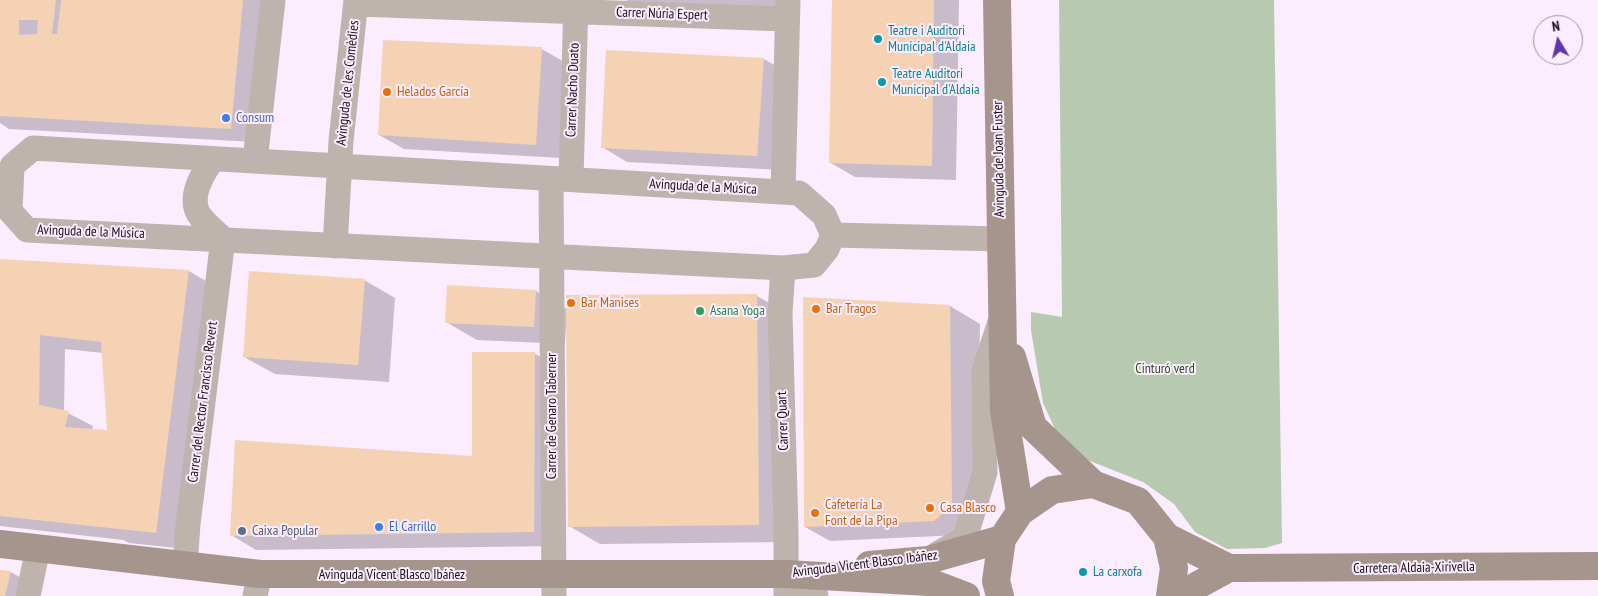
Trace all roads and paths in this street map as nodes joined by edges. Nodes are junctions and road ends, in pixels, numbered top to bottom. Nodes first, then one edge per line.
1 (273, 0) edge
2 (997, 0) edge
3 (356, 2) edge
4 (576, 6) edge
5 (788, 9) edge
6 (213, 159) junction
7 (255, 161) junction
8 (340, 166) junction
9 (561, 179) junction
10 (783, 192) junction
11 (833, 236) junction
12 (223, 239) junction
13 (1001, 239) junction
14 (335, 246) junction
15 (552, 256) junction
16 (783, 268) junction
17 (1001, 318) junction
18 (1093, 484) junction
19 (1020, 512) junction
20 (1167, 537) junction
21 (1002, 539) junction
22 (0, 544) edge
23 (38, 548) junction
24 (928, 560) junction
25 (185, 566) junction
26 (1598, 566) edge
27 (1229, 568) junction
28 (258, 585) edge
29 (786, 585) edge
30 (554, 586) edge
31 (28, 596) edge
32 (816, 596) edge
33 (966, 596) edge
34 (1000, 596) edge
35 (1170, 596) edge
36 (1178, 596) edge

1 - 7 street
2 - 13 street, Avinguda de Joan Fuster
3 - 4 street, Carrer Núria Espert
3 - 8 street, Avinguda de les Comèdies
4 - 5 street, Carrer Núria Espert
4 - 9 street, Carrer Nacho Duato
5 - 10 street
6 - 7 street, Avinguda de la Música
6 - 12 street
6 - 12 street, Avinguda de la Música
7 - 8 street, Avinguda de la Música
8 - 9 street, Avinguda de la Música
8 - 14 street
9 - 10 street, Avinguda de la Música
9 - 15 street
10 - 11 street, Avinguda de la Música
11 - 13 street
11 - 16 street, Avinguda de la Música
12 - 14 street, Avinguda de la Música
12 - 25 street, Carrer del Rector Francisco Revert
13 - 17 street, Avinguda de Joan Fuster
14 - 15 street, Avinguda de la Música
15 - 16 street, Avinguda de la Música
15 - 30 street, Carrer de Genaro Taberner
16 - 29 street, Carrer Quart
17 - 18 street, Avinguda de Joan Fuster
17 - 19 street, Avinguda de Joan Fuster
17 - 24 street, Avinguda de Joan Fuster
18 - 19 street
18 - 20 street
19 - 21 street
20 - 27 street, Carretera Aldaia-Xirivella
20 - 35 street
21 - 24 street, Avinguda Vicent Blasco Ibáñez
21 - 34 street
22 - 23 street, Avinguda Vicent Blasco Ibáñez
23 - 25 street, Avinguda Vicent Blasco Ibáñez
23 - 31 street
24 - 29 street, Avinguda Vicent Blasco Ibáñez
25 - 28 street, Avinguda Vicent Blasco Ibáñez
26 - 27 street, Carretera Aldaia-Xirivella
27 - 36 street, Carretera Aldaia-Xirivella
28 - 30 street, Avinguda Vicent Blasco Ibáñez
29 - 30 street, Avinguda Vicent Blasco Ibáñez
29 - 32 street, Avinguda Vicent Blasco Ibáñez
29 - 33 street, Avinguda Vicent Blasco Ibáñez

